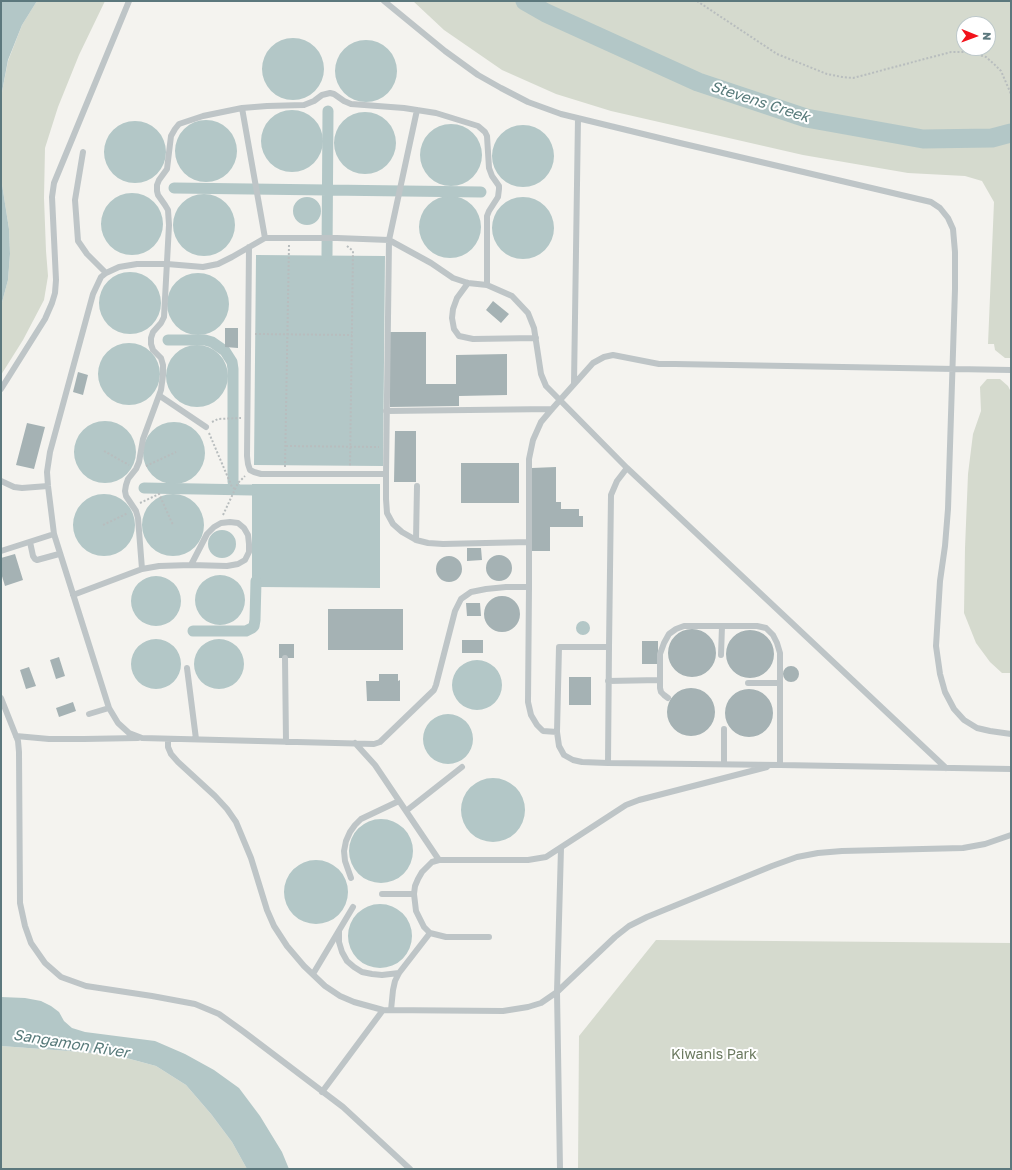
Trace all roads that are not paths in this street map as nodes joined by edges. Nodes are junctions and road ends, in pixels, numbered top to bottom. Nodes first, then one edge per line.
1 (129, 1) edge
2 (384, 1) edge
3 (242, 108) junction
4 (417, 110) junction
5 (578, 118) junction
6 (82, 152) dead end
7 (265, 238) junction
8 (389, 240) junction
9 (249, 247) junction
10 (167, 264) junction
11 (106, 273) junction
12 (468, 283) junction
13 (487, 285) junction
14 (536, 338) junction
15 (953, 369) junction
16 (1011, 370) edge
17 (574, 384) junction
18 (1, 389) edge
19 (160, 396) junction
20 (560, 400) junction
21 (552, 409) junction
22 (386, 411) junction
23 (205, 427) road end
24 (627, 468) junction
25 (386, 474) junction
26 (1, 481) edge
27 (48, 486) junction
28 (417, 486) dead end
29 (54, 534) junction
30 (416, 540) junction
31 (30, 542) junction
32 (529, 542) junction
33 (1, 551) edge
34 (59, 554) junction
35 (191, 565) junction
36 (142, 569) junction
37 (529, 587) junction
38 (73, 595) junction
39 (722, 626) junction
40 (608, 647) junction
41 (721, 655) dead end
42 (285, 658) dead end
43 (187, 668) dead end
44 (660, 680) junction
45 (608, 681) junction
46 (748, 683) dead end
47 (780, 683) junction
48 (1, 698) edge
49 (668, 698) dead end
50 (109, 708) junction
51 (89, 714) dead end
52 (724, 729) dead end
53 (557, 732) junction
54 (1011, 734) edge
55 (16, 736) junction
56 (142, 738) junction
57 (168, 739) junction
58 (196, 739) junction
59 (286, 742) junction
60 (355, 744) junction
61 (608, 763) junction
62 (724, 764) junction
63 (777, 765) junction
64 (462, 767) dead end
65 (946, 768) junction
66 (1011, 768) edge
67 (399, 801) junction
68 (406, 811) junction
69 (1011, 835) edge
70 (561, 848) junction
71 (439, 860) junction
72 (351, 878) dead end
73 (382, 894) dead end
74 (414, 894) junction
75 (353, 907) dead end
76 (338, 931) junction
77 (430, 933) junction
78 (489, 937) dead end
79 (399, 973) junction
80 (313, 974) junction
81 (557, 992) junction
82 (383, 1010) junction
83 (391, 1010) junction
84 (322, 1092) junction
85 (410, 1169) edge
86 (560, 1169) edge

1 - 18 lane
2 - 5 lane
3 - 4 lane
3 - 7 lane
3 - 10 lane
4 - 8 lane
4 - 13 lane
5 - 15 lane
5 - 17 lane
6 - 11 lane
7 - 8 lane
7 - 9 lane
8 - 12 lane
8 - 22 lane
9 - 10 lane
9 - 25 lane
10 - 11 lane
10 - 19 lane
11 - 27 lane
12 - 13 lane
12 - 14 lane
13 - 14 lane
14 - 20 lane
15 - 16 lane
15 - 17 lane
15 - 54 lane
17 - 20 lane
19 - 23 lane
19 - 36 lane
20 - 21 lane
20 - 24 lane
21 - 22 lane
21 - 32 lane
22 - 25 lane
24 - 40 lane
24 - 65 lane
25 - 30 lane
26 - 27 lane
27 - 29 lane
28 - 30 lane
29 - 31 lane
29 - 34 lane
30 - 32 lane
31 - 33 lane
31 - 34 lane
32 - 37 lane
34 - 38 lane
35 - 35 lane
35 - 36 lane
36 - 38 lane
37 - 53 lane
37 - 60 lane
38 - 50 lane
39 - 41 lane
39 - 44 lane
39 - 47 lane
40 - 45 lane
40 - 53 lane
42 - 59 lane
43 - 58 lane
44 - 45 lane
44 - 49 lane
45 - 61 lane
46 - 47 lane
47 - 63 lane
48 - 55 lane
50 - 51 lane
50 - 56 lane
52 - 62 lane
53 - 61 lane
55 - 56 lane
55 - 84 lane
56 - 57 lane
57 - 58 lane
57 - 80 lane
58 - 59 lane
59 - 60 lane
60 - 67 lane
61 - 62 lane
62 - 63 lane
63 - 65 lane
63 - 70 lane
64 - 68 lane
65 - 66 lane
67 - 68 lane
67 - 72 lane
68 - 71 lane
69 - 81 lane
70 - 71 lane
70 - 81 lane
71 - 74 lane
73 - 74 lane
74 - 77 lane
75 - 76 lane
76 - 79 lane
76 - 80 lane
77 - 78 lane
77 - 79 lane
79 - 83 lane
80 - 82 lane
81 - 83 lane
81 - 86 lane
82 - 83 lane
82 - 84 lane
84 - 85 lane

